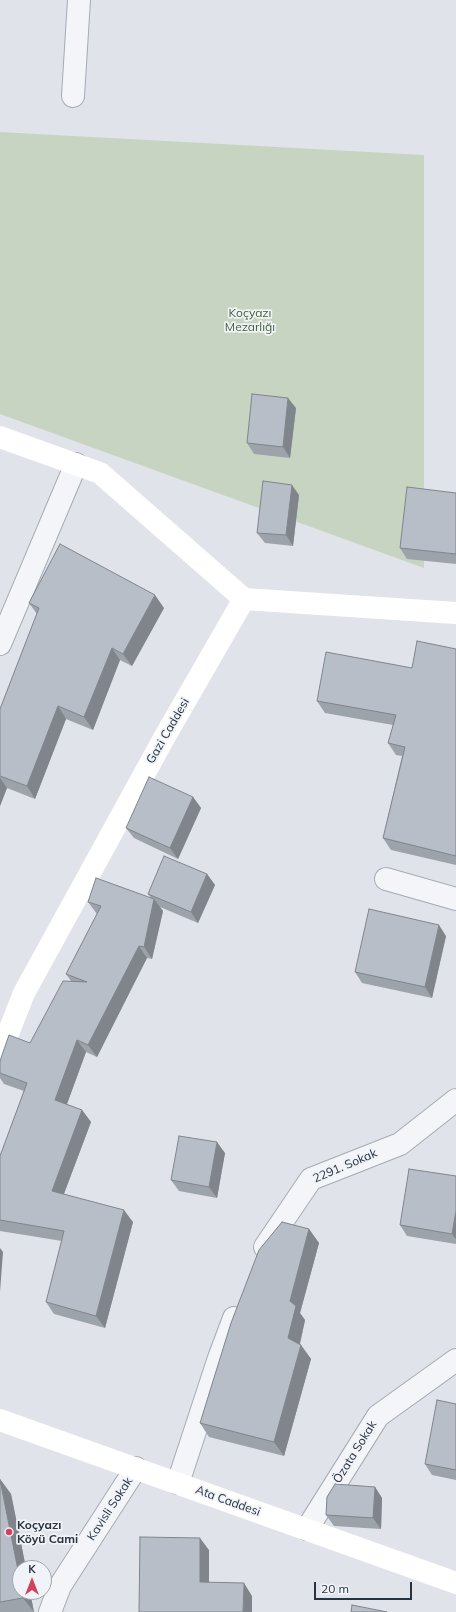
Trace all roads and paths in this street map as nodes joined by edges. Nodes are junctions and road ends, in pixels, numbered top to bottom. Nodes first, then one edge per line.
1 (79, 0) edge
2 (73, 96) dead end
3 (0, 437) edge
4 (76, 464) junction
5 (244, 599) junction
6 (456, 612) edge
7 (0, 644) edge
8 (386, 879) dead end
9 (456, 899) edge
10 (0, 1054) edge
11 (456, 1100) edge
12 (255, 1265) edge
13 (241, 1301) edge
14 (456, 1360) edge
15 (0, 1420) edge
16 (136, 1468) junction
17 (178, 1483) junction
18 (307, 1529) junction
19 (456, 1583) edge
20 (50, 1612) edge

1 - 2 street
3 - 4 street
4 - 5 street
4 - 7 street
5 - 6 street
5 - 10 street, Gazi Caddesi
8 - 9 street
11 - 12 street, 2291. Sokak
13 - 17 street
14 - 18 street, Özata Sokak
15 - 16 street, Ata Caddesi
16 - 17 street, Ata Caddesi
16 - 20 street, Kavisli Sokak
17 - 18 street, Ata Caddesi
18 - 19 street, Ata Caddesi

